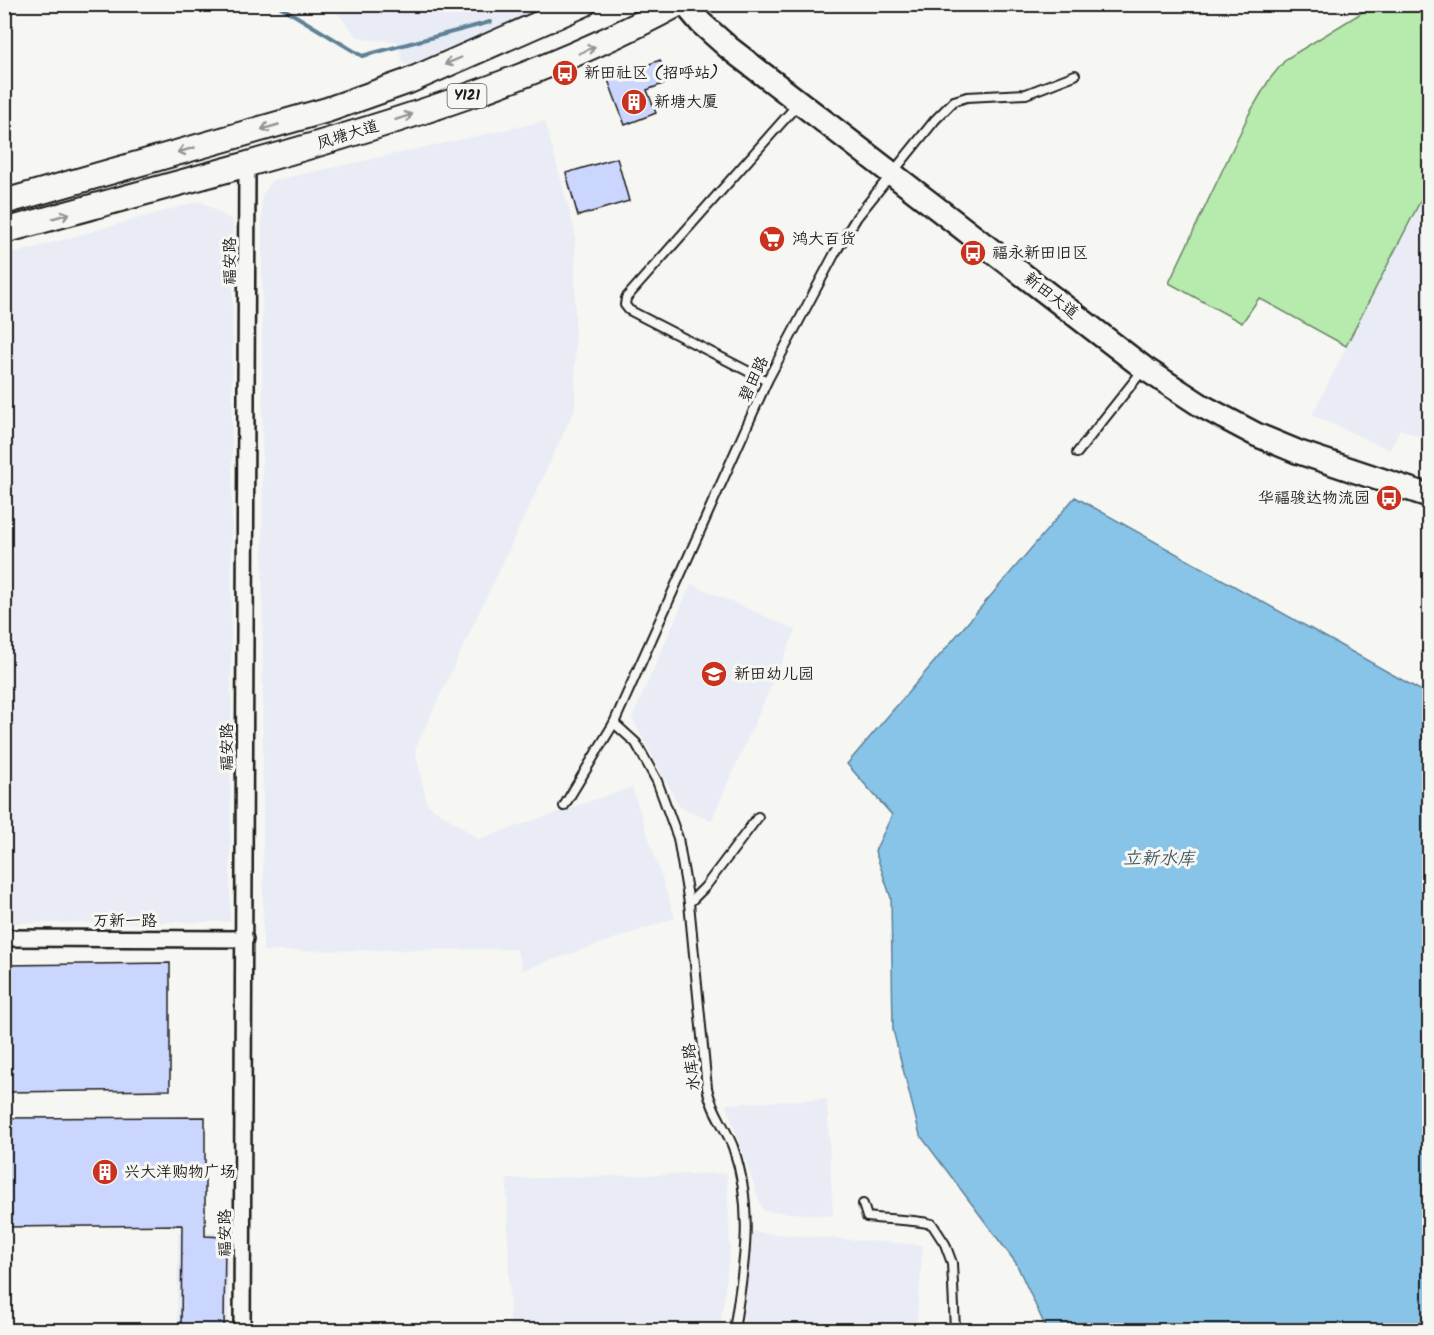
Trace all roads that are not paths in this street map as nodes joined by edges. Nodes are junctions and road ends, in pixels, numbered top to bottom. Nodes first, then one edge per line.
1 (584, 4) edge
2 (678, 4) edge
3 (685, 4) edge
4 (490, 45) junction
5 (1075, 75) dead end
6 (505, 82) junction
7 (800, 102) junction
8 (247, 164) junction
9 (892, 173) junction
10 (4, 202) edge
11 (4, 231) edge
12 (1144, 368) junction
13 (767, 381) junction
14 (1077, 453) dead end
15 (1430, 496) edge
16 (614, 723) junction
17 (564, 806) dead end
18 (758, 817) dead end
19 (689, 903) junction
20 (4, 938) edge
21 (244, 939) junction
22 (863, 1204) dead end
23 (242, 1330) edge
24 (734, 1330) edge
25 (955, 1330) edge

1 - 4 main road, 凤塘大道 / Y121
6 -> 2 main road, 凤塘大道 / Y121
3 - 7 street, 新田大道
4 - 6 main road
4 -> 10 main road, 凤塘大道 / Y121
5 - 9 lane, 碧田路
8 -> 6 main road, 凤塘大道 / Y121
7 - 9 street, 新田大道
7 - 13 lane
11 -> 8 main road, 凤塘大道 / Y121
8 - 21 street, 福安路
9 - 12 street, 新田大道
9 - 13 lane, 碧田路
12 - 14 lane
12 - 15 street, 新田大道
13 - 16 lane, 碧田路
16 - 17 lane, 碧田路
16 - 19 lane, 水库路
18 - 19 lane
19 - 24 lane, 水库路
20 - 21 street, 万新一路
21 - 23 street, 福安路
22 - 25 lane

